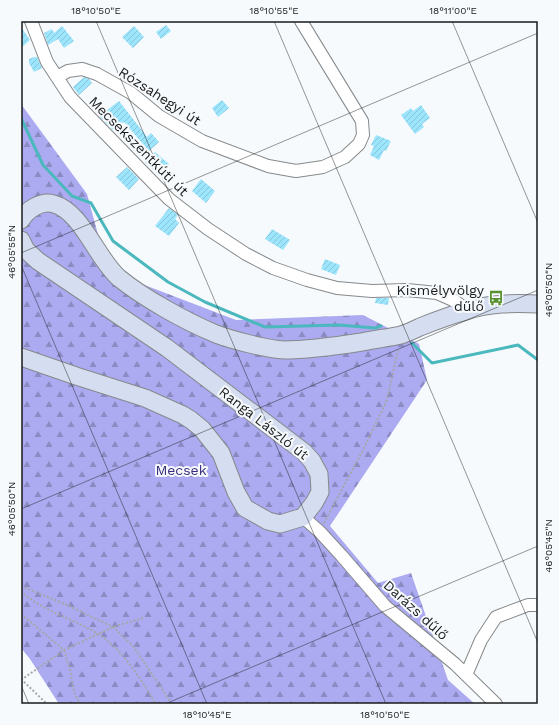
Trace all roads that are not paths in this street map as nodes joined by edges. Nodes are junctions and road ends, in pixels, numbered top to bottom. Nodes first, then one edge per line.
1 (31, 21) edge
2 (301, 21) edge
3 (57, 77) junction
4 (22, 215) edge
5 (21, 240) edge
6 (538, 304) edge
7 (467, 310) junction
8 (21, 357) edge
9 (304, 517) junction
10 (538, 605) edge
11 (466, 675) junction
12 (496, 704) edge

1 - 3 street, Mecsekszentkúti út
2 - 3 street, Rózsahegyi út
3 - 7 street, Mecsekszentkúti út
4 - 7 main road
5 - 9 main road, Ranga László út
6 - 7 main road
8 - 9 main road
9 - 11 street, Darázs dűlő
10 - 11 street
11 - 12 street, Darázs dűlő

